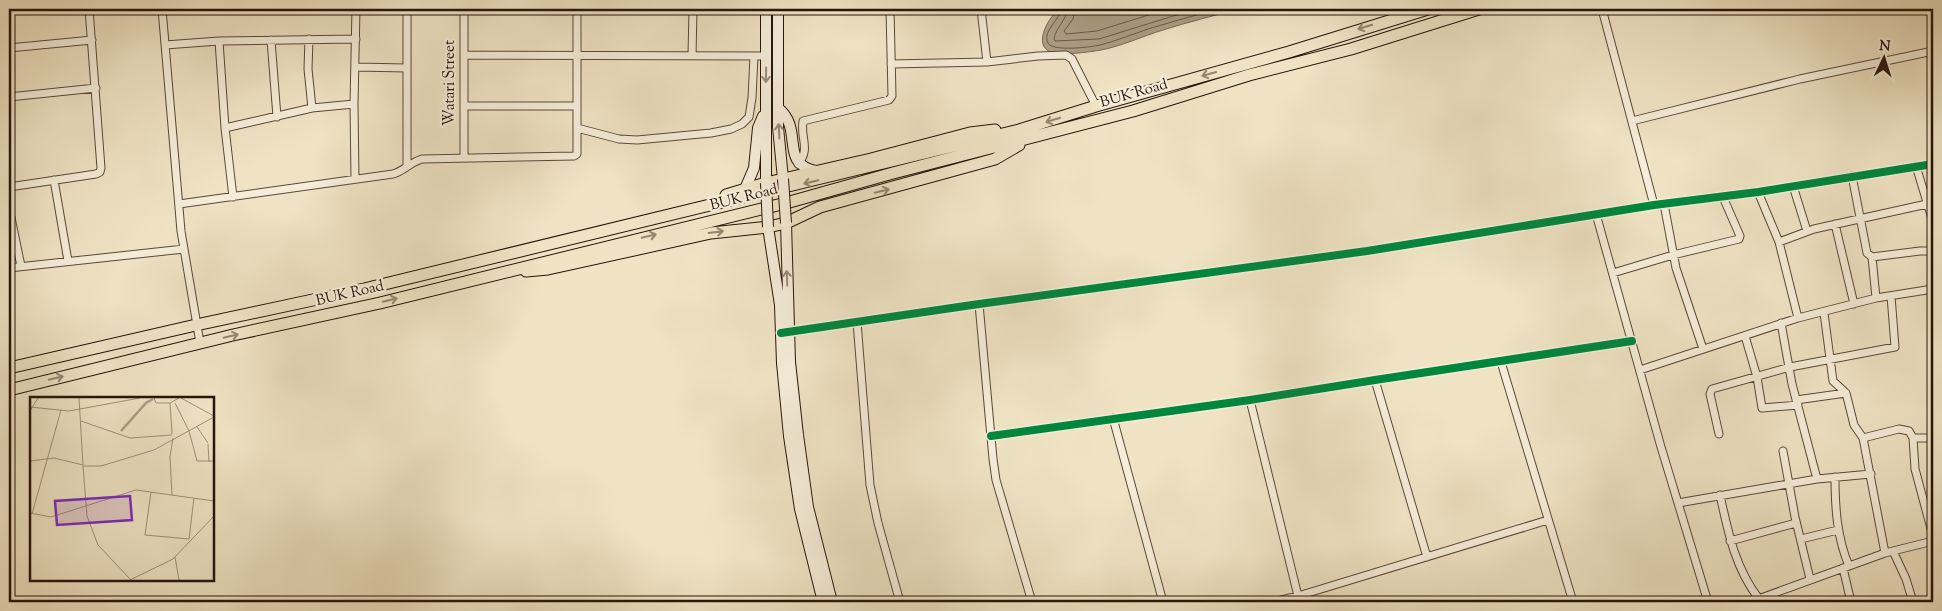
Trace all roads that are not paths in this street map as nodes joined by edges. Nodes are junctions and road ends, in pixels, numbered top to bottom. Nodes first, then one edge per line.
1 (89, 9) edge
2 (162, 9) edge
3 (356, 9) edge
4 (407, 9) edge
5 (464, 9) edge
6 (577, 9) edge
7 (693, 9) edge
8 (766, 9) edge
9 (778, 9) edge
10 (890, 9) edge
11 (981, 9) edge
12 (1428, 9) edge
13 (1479, 9) edge
14 (1602, 9) edge
15 (309, 39) junction
16 (356, 39) junction
17 (92, 40) junction
18 (271, 40) junction
19 (219, 41) junction
20 (165, 46) junction
21 (9, 48) edge
22 (1933, 51) edge
23 (464, 55) junction
24 (577, 56) junction
25 (692, 56) junction
26 (754, 56) junction
27 (766, 56) junction
28 (987, 62) junction
29 (891, 64) junction
30 (356, 67) junction
31 (406, 68) junction
32 (96, 88) junction
33 (9, 97) edge
34 (354, 104) junction
35 (464, 106) junction
36 (577, 106) junction
37 (1096, 106) junction
38 (312, 108) junction
39 (778, 108) junction
40 (765, 110) junction
41 (277, 117) junction
42 (1632, 121) junction
43 (225, 128) junction
44 (577, 128) junction
45 (1019, 130) junction
46 (1027, 139) junction
47 (464, 157) junction
48 (798, 164) junction
49 (1933, 164) edge
50 (407, 165) junction
51 (1916, 166) junction
52 (816, 171) junction
53 (1852, 176) junction
54 (355, 179) junction
55 (782, 179) junction
56 (54, 180) junction
57 (766, 183) junction
58 (1793, 186) junction
59 (9, 187) edge
60 (745, 190) junction
61 (1758, 192) junction
62 (233, 197) junction
63 (1723, 197) junction
64 (179, 204) junction
65 (1664, 204) junction
66 (1927, 204) junction
67 (1654, 205) junction
68 (9, 208) edge
69 (1596, 214) junction
70 (1860, 220) junction
71 (786, 222) junction
72 (1933, 222) edge
73 (1835, 224) junction
74 (768, 227) junction
75 (1807, 231) junction
76 (1779, 242) junction
77 (184, 249) junction
78 (1933, 251) edge
79 (1674, 254) junction
80 (1872, 257) junction
81 (494, 258) junction
82 (68, 261) junction
83 (21, 266) junction
84 (9, 268) edge
85 (515, 268) junction
86 (1613, 273) junction
87 (1933, 289) edge
88 (1891, 296) junction
89 (1876, 298) junction
90 (979, 304) junction
91 (1854, 304) junction
92 (1824, 313) junction
93 (1798, 318) junction
94 (857, 322) junction
95 (1782, 323) junction
96 (196, 325) junction
97 (785, 333) junction
98 (1745, 336) junction
99 (1632, 341) junction
100 (200, 343) junction
101 (1703, 349) junction
102 (1830, 360) junction
103 (1501, 362) junction
104 (1790, 367) junction
105 (9, 368) edge
106 (1640, 370) junction
107 (1757, 377) junction
108 (1375, 380) junction
109 (9, 390) edge
110 (1846, 393) junction
111 (1250, 400) junction
112 (1797, 403) junction
113 (1113, 418) junction
114 (1719, 434) dead end
115 (991, 436) junction
116 (1863, 438) junction
117 (1913, 438) junction
118 (1933, 438) edge
119 (1784, 451) dead end
120 (1871, 474) junction
121 (1835, 477) junction
122 (1817, 479) junction
123 (1789, 483) junction
124 (1720, 495) junction
125 (1678, 503) junction
126 (1548, 520) junction
127 (1796, 523) junction
128 (1838, 530) junction
129 (1933, 536) edge
130 (1801, 539) junction
131 (1730, 540) junction
132 (1933, 540) edge
133 (1893, 551) junction
134 (1885, 553) junction
135 (1427, 557) junction
136 (1846, 567) junction
137 (1810, 579) junction
138 (1298, 596) junction
139 (1758, 599) junction
140 (823, 602) edge
141 (832, 602) edge
142 (900, 602) edge
143 (1032, 602) edge
144 (1162, 602) edge
145 (1274, 602) edge
146 (1573, 602) edge
147 (1708, 602) edge
148 (1750, 602) edge
149 (1851, 602) edge
150 (1913, 602) edge

1 - 17 street
2 - 20 street
3 - 16 street
4 - 31 street
5 - 23 street, Watari Street
6 - 24 street
7 - 25 street
8 - 27 main road
9 - 39 main road
10 - 29 street
11 - 28 street
12 -> 37 main road, BUK Road
13 - 46 main road, BUK Road
14 - 42 street
15 - 16 street
15 - 18 street
15 - 38 street
16 - 30 street
17 - 21 street
17 - 32 street
18 - 19 street
18 - 41 street
19 - 20 street
19 - 43 street
20 - 64 street
22 - 42 street
23 - 24 street
23 - 35 street, Watari Street
24 - 25 street
24 - 36 street
25 - 26 street
26 - 27 street
26 - 44 street
27 -> 40 main road
28 - 29 street
28 - 37 street
29 - 48 street
30 - 31 street
30 - 34 street
31 - 50 street
32 - 33 street
32 - 56 street
34 - 38 street
34 - 54 street
35 - 36 street
35 - 47 street, Watari Street
36 - 44 street
37 -> 45 main road, BUK Road
38 - 41 street
39 - 48 main road
55 -> 39 main road
40 - 57 main road
40 - 60 main road
41 - 43 street
42 - 67 street
43 - 62 street
44 - 47 street
45 - 52 main road
45 -> 81 main road, BUK Road
71 -> 46 main road
85 -> 46 main road, BUK Road
47 - 50 street
48 - 52 main road
49 - 51 street
50 - 54 street
51 - 53 street
51 - 66 street
52 - 55 main road
53 - 58 street
53 - 70 street
54 - 62 street
55 - 57 main road
55 - 71 main road, bridge
56 - 59 street
56 - 82 street
57 - 60 main road
57 - 74 main road, bridge
58 - 61 street
58 - 75 street
60 - 81 main road
61 - 63 street
61 - 76 street
62 - 64 street
63 - 65 street
63 - 79 street
64 - 77 street
65 - 67 street
65 - 79 street
66 - 70 street
66 - 72 street
67 - 69 street
68 - 83 street
69 - 86 street
69 - 90 street
70 - 73 street
70 - 80 street
71 - 74 main road
97 -> 71 main road
73 - 75 street
73 - 91 street
85 -> 74 main road
74 - 97 main road
75 - 76 street
76 - 93 street
77 - 82 street
77 - 96 street
78 - 80 street
79 - 86 street
79 - 101 street
80 - 89 street
81 - 96 main road, BUK Road
82 - 83 street
83 - 84 street
100 -> 85 main road, BUK Road
86 - 99 street
87 - 88 street
88 - 89 street
88 - 102 street
89 - 91 street
90 - 94 street
90 - 115 street
91 - 92 street
92 - 93 street
92 - 102 street
93 - 95 street
94 - 97 street
94 - 142 street
95 - 98 street
95 - 104 street
96 - 100 street
96 - 105 main road, BUK Road
97 - 140 main road
97 - 141 main road
98 - 101 street
98 - 107 street
99 - 103 street
99 - 106 street
109 -> 100 main road, BUK Road
101 - 106 street
102 - 104 street
102 - 110 street
103 - 108 street
103 - 126 street
104 - 107 street
104 - 112 street
106 - 125 street
107 - 112 street
107 - 114 street
108 - 111 street
108 - 135 street
110 - 112 street
110 - 116 street
111 - 113 street
111 - 138 street
112 - 122 street
113 - 115 street
113 - 144 street
115 - 143 street
116 - 117 street
116 - 120 street
117 - 118 street
117 - 129 street
119 - 123 street
120 - 121 street
120 - 134 street
121 - 122 street
121 - 128 street
122 - 123 street
123 - 124 street
123 - 127 street
124 - 125 street
124 - 131 street
125 - 147 street
126 - 135 street
126 - 146 street
127 - 130 street
127 - 131 street
128 - 130 street
128 - 136 street
130 - 137 street
131 - 139 street
132 - 133 street
133 - 134 street
133 - 150 street
134 - 136 street
135 - 138 street
136 - 137 street
136 - 149 street
137 - 139 street
138 - 145 street
139 - 148 street

